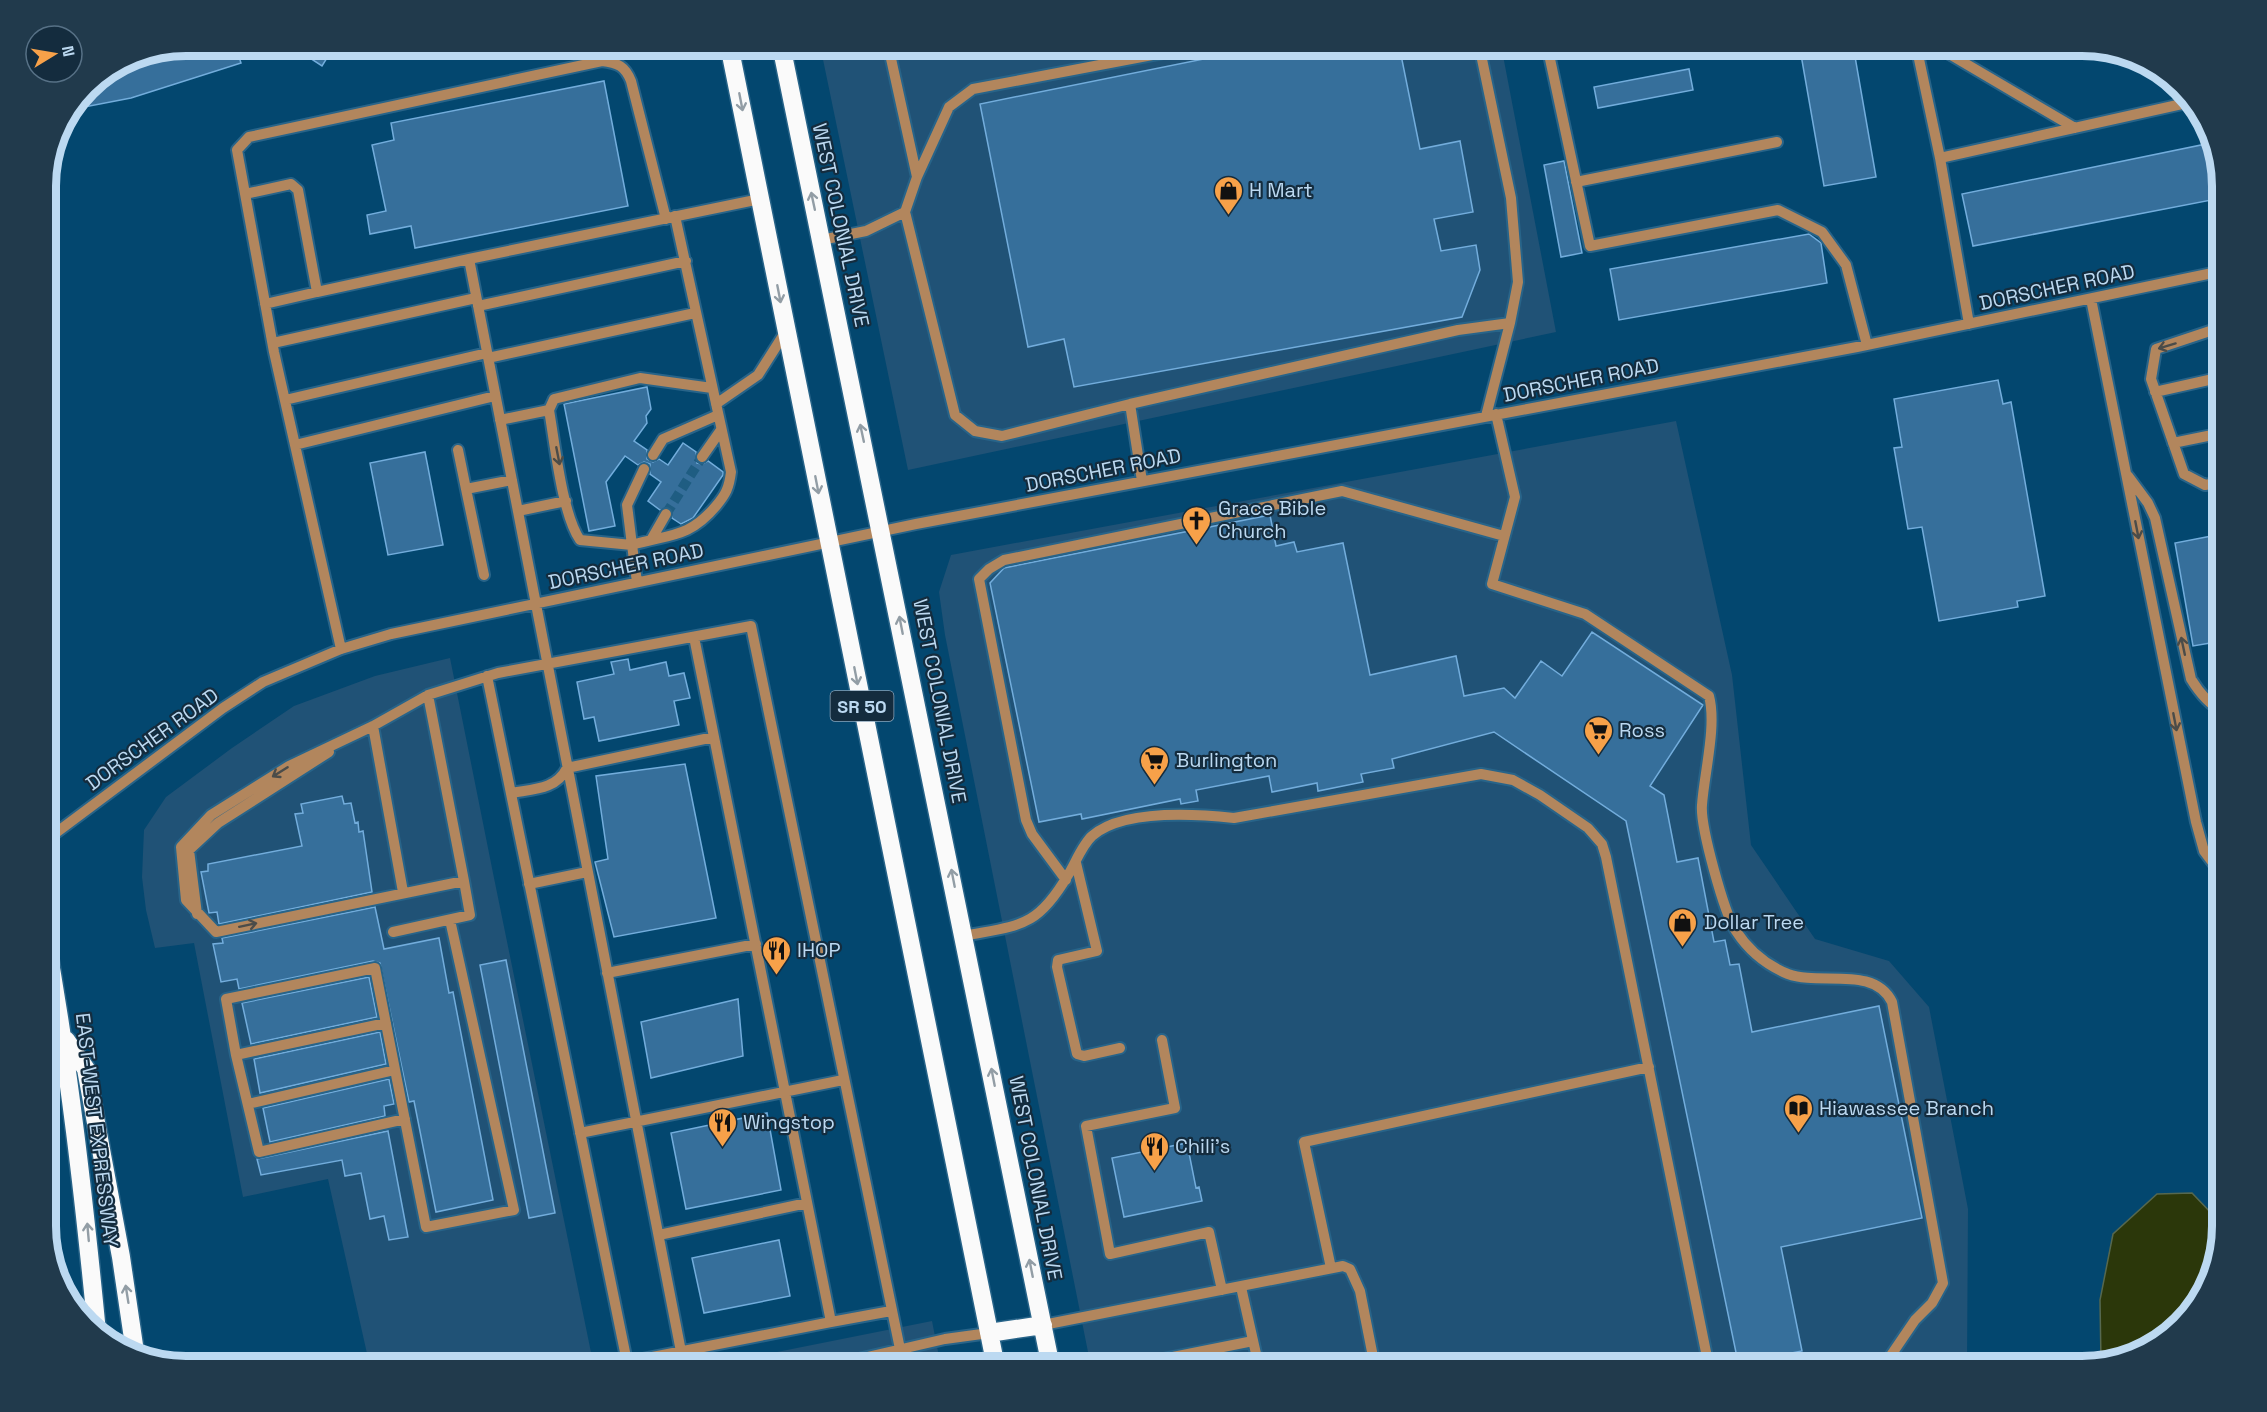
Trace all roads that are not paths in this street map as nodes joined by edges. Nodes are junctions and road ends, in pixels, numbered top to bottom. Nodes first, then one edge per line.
1 (731, 56) edge
2 (783, 56) edge
3 (890, 56) edge
4 (1147, 56) edge
5 (1481, 56) edge
6 (1549, 56) edge
7 (1918, 56) edge
8 (1953, 56) edge
9 (2183, 104) edge
10 (2075, 128) junction
11 (1778, 142) dead end
12 (1940, 158) junction
13 (917, 177) junction
14 (1576, 182) junction
15 (245, 194) junction
16 (760, 199) junction
17 (905, 212) junction
18 (670, 218) junction
19 (821, 240) junction
20 (469, 259) junction
21 (686, 261) junction
22 (2211, 273) edge
23 (317, 291) junction
24 (2091, 298) junction
25 (477, 302) junction
26 (265, 304) junction
27 (695, 313) junction
28 (1510, 323) junction
29 (1969, 324) junction
30 (786, 331) junction
31 (2211, 331) edge
32 (273, 343) junction
33 (1867, 345) junction
34 (487, 356) junction
35 (2211, 379) edge
36 (712, 388) junction
37 (2155, 392) junction
38 (495, 396) junction
39 (285, 400) junction
40 (716, 404) junction
41 (1130, 404) junction
42 (549, 410) junction
43 (1491, 415) junction
44 (718, 416) junction
45 (500, 420) junction
46 (721, 429) junction
47 (2211, 435) edge
48 (2173, 443) junction
49 (295, 445) junction
50 (458, 450) dead end
51 (653, 455) dead end
52 (702, 457) tunnel mouth
53 (644, 470) dead end
54 (2126, 473) junction
55 (512, 480) junction
56 (1142, 482) junction
57 (2211, 484) edge
58 (466, 489) junction
59 (566, 501) junction
60 (518, 511) junction
61 (666, 514) tunnel mouth
62 (882, 531) junction
63 (1504, 536) junction
64 (651, 540) junction
65 (828, 542) junction
66 (632, 545) junction
67 (484, 575) dead end
68 (637, 582) junction
69 (534, 603) junction
70 (694, 637) junction
71 (341, 649) junction
72 (547, 665) junction
73 (487, 676) junction
74 (428, 695) junction
75 (2212, 702) edge
76 (373, 726) junction
77 (714, 737) junction
78 (567, 768) junction
79 (511, 794) junction
80 (56, 832) edge
81 (2212, 861) edge
82 (1076, 863) junction
83 (587, 872) junction
84 (1066, 880) junction
85 (464, 881) junction
86 (529, 884) junction
87 (403, 892) junction
88 (450, 920) junction
89 (393, 932) dead end
90 (964, 936) junction
91 (756, 944) junction
92 (607, 973) junction
93 (56, 993) edge
94 (386, 1023) junction
95 (64, 1036) junction
96 (1162, 1040) dead end
97 (1120, 1048) dead end
98 (236, 1055) junction
99 (1649, 1067) junction
100 (395, 1070) junction
101 (843, 1080) junction
102 (785, 1092) junction
103 (248, 1104) junction
104 (405, 1119) junction
105 (637, 1123) junction
106 (580, 1133) junction
107 (807, 1203) junction
108 (659, 1235) junction
109 (1331, 1268) junction
110 (1241, 1287) junction
111 (1222, 1290) junction
112 (891, 1311) junction
113 (96, 1320) edge
114 (831, 1322) junction
115 (1043, 1325) junction
116 (989, 1333) junction
117 (1253, 1341) junction
118 (134, 1346) edge
119 (900, 1348) junction
120 (682, 1353) junction
121 (626, 1356) edge
122 (664, 1356) edge
123 (682, 1356) edge
124 (868, 1356) edge
125 (994, 1356) edge
126 (1049, 1356) edge
127 (1178, 1356) edge
128 (1256, 1356) edge
129 (1373, 1356) edge
130 (1707, 1356) edge
131 (1890, 1356) edge

1 -> 16 highway, SR 50
19 -> 2 highway, WEST COLONIAL DRIVE / SR 50
3 - 13 street
4 - 13 street
5 - 28 street
6 - 14 street
7 - 12 street
8 - 10 street
9 - 10 street
10 - 12 street
11 - 14 street
12 - 29 street
13 - 17 street
14 - 33 street
15 - 18 street
15 - 23 street
15 - 26 street
16 - 18 street
16 -> 30 highway, SR 50
17 - 19 street
17 - 41 street
18 - 20 street
18 - 21 street
62 -> 19 highway, WEST COLONIAL DRIVE / SR 50
20 - 23 street
20 - 25 street
21 - 25 street
21 - 27 street
22 - 24 street, DORSCHER ROAD
23 - 26 street
24 - 29 street, DORSCHER ROAD
24 - 54 street
25 - 32 street
25 - 34 street
26 - 32 street
27 - 34 street
27 - 36 street
28 - 41 street
28 - 43 street
29 - 33 street, DORSCHER ROAD
30 - 40 street
30 -> 65 highway, SR 50
31 -> 37 street
32 - 39 street
33 - 43 street, DORSCHER ROAD
34 - 38 street
34 - 39 street
35 - 37 street
36 - 40 street
36 - 42 street
37 - 48 street
38 - 45 street
38 - 49 street
39 - 49 street
40 - 44 street
41 - 56 street
42 - 45 street
42 -> 59 street
43 - 56 street, DORSCHER ROAD
43 - 63 street
44 - 46 street
44 - 51 street
45 - 55 street
46 - 52 street
46 - 64 street
47 - 48 street
48 - 57 street
49 - 71 street
50 - 58 street
53 - 66 street
75 -> 54 street
54 -> 81 street
55 - 58 street
55 - 60 street
56 - 62 street, DORSCHER ROAD
58 - 67 street
59 - 60 street
59 - 66 street
60 - 69 street
61 - 64 street
62 - 65 street, DORSCHER ROAD
90 -> 62 highway, WEST COLONIAL DRIVE / SR 50
63 - 84 street
63 - 131 street
64 - 66 street
65 - 68 street, DORSCHER ROAD
65 -> 116 highway, SR 50
66 - 68 street
68 - 69 street, DORSCHER ROAD
69 - 71 street, DORSCHER ROAD
69 - 72 street
70 - 72 street
70 - 77 street
70 - 101 street
71 - 80 street, DORSCHER ROAD
72 - 73 street
72 - 78 street
73 - 74 street
73 - 79 street
74 - 76 street
74 - 85 street
76 - 87 street
76 -> 87 street
77 - 78 street
77 - 91 street
78 - 79 street
78 - 83 street
79 - 86 street
82 - 84 street
82 - 97 street
82 - 99 street
83 - 86 street
83 - 92 street
84 - 90 street
85 - 87 street
85 - 88 street
86 - 106 street
88 - 89 street
88 - 104 street
115 -> 90 highway, WEST COLONIAL DRIVE / SR 50
91 - 92 street
91 - 102 street
92 - 105 street
93 - 95 highway, EAST-WEST EXPRESSWAY
94 - 98 street
94 - 98 street
94 - 100 street
113 -> 95 highway, EAST-WEST EXPRESSWAY
118 -> 95 highway
96 - 111 street
98 - 103 street
99 - 109 street
99 - 130 street
100 - 103 street
100 - 104 street
101 - 102 street
101 - 112 street
102 - 105 street
102 - 107 street
103 - 104 street
105 - 106 street
105 - 108 street
106 - 121 street
107 - 108 street
107 - 114 street
108 - 120 street
109 - 110 street
109 - 129 street
110 - 111 street
110 - 117 street
111 - 115 street
112 - 114 street
112 - 119 street
114 - 120 street
115 - 116 highway
115 - 126 highway, WEST COLONIAL DRIVE / SR 50
116 - 119 street
116 - 125 highway, SR 50
117 - 127 street
117 - 128 street
119 - 124 street
120 - 122 street
120 - 123 street

